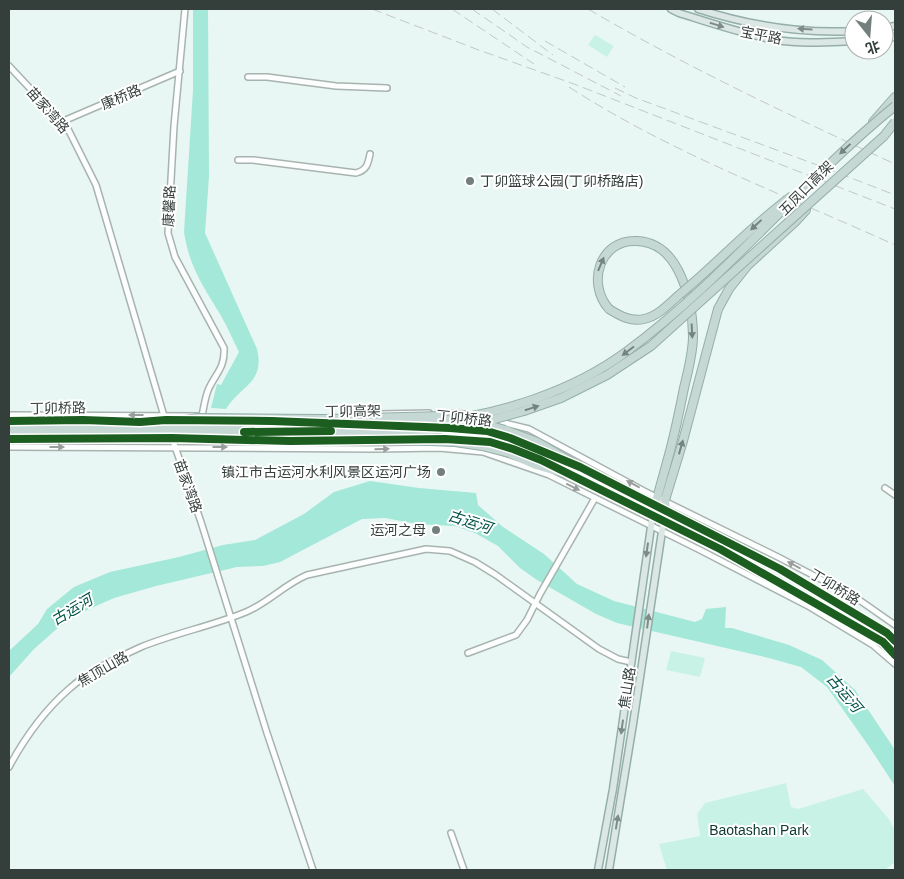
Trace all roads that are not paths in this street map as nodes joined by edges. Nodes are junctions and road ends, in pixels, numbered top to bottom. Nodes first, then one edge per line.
1 (185, 9) edge
2 (671, 9) edge
3 (698, 9) edge
4 (844, 32) edge
5 (844, 41) edge
6 (9, 66) edge
7 (180, 71) junction
8 (248, 78) dead end
9 (387, 88) dead end
10 (895, 97) edge
11 (895, 106) edge
12 (61, 122) junction
13 (895, 124) edge
14 (868, 128) junction
15 (370, 154) dead end
16 (238, 160) dead end
17 (808, 184) junction
18 (820, 194) junction
19 (718, 273) joint
20 (723, 281) joint
21 (9, 415) edge
22 (202, 416) junction
23 (165, 417) junction
24 (9, 423) edge
25 (151, 424) junction
26 (398, 427) junction
27 (9, 431) edge
28 (213, 432) junction
29 (172, 438) junction
30 (9, 439) edge
31 (9, 447) edge
32 (174, 447) junction
33 (580, 467) junction
34 (574, 476) junction
35 (885, 488) dead end
36 (895, 495) edge
37 (595, 498) junction
38 (661, 498) junction
39 (655, 506) junction
40 (666, 511) junction
41 (652, 515) junction
42 (664, 520) junction
43 (651, 525) junction
44 (662, 531) junction
45 (535, 603) junction
46 (231, 618) junction
47 (895, 625) edge
48 (895, 641) edge
49 (468, 653) dead end
50 (895, 656) edge
51 (631, 662) junction
52 (895, 664) edge
53 (9, 767) edge
54 (451, 833) dead end
55 (314, 870) edge
56 (464, 870) edge
57 (598, 870) edge
58 (609, 870) edge

1 - 7 street, 康馨路
2 -> 5 main road, 宝平路
4 -> 3 main road, 宝平路
6 - 12 street, 苗家湾路
7 - 12 street, 康桥路
7 - 22 street, 康馨路
8 - 9 street
10 - 14 highway, bridge
11 - 14 highway, 五凤口高架, bridge
12 - 23 street, 苗家湾路
13 - 18 highway, 五凤口高架, bridge
14 -> 17 highway, 五凤口高架, bridge
15 - 16 street
17 - 19 highway, 五凤口高架, bridge
17 -> 38 highway, bridge
18 - 20 highway, 五凤口高架, bridge
38 -> 18 highway, bridge
19 -> 26 highway, 丁卯高架, bridge
26 -> 20 highway, 丁卯高架, bridge
23 -> 21 street
22 - 23 street
38 -> 22 street
23 - 24 main road, 丁卯桥路
23 - 29 street, 苗家湾路
23 - 33 main road, 丁卯桥路
24 - 25 highway, 丁卯高架, bridge
25 - 26 highway, 丁卯高架, bridge
25 - 33 highway, bridge
26 - 28 highway, 丁卯高架, bridge
27 - 28 highway, 丁卯高架, bridge
28 - 34 highway, bridge
29 - 30 main road, 丁卯桥路
29 - 32 street, 苗家湾路
29 - 34 main road, 丁卯桥路
31 -> 32 street
32 -> 37 street
32 - 46 street, 苗家湾路
33 - 39 main road, 丁卯桥路
34 - 41 main road, 丁卯桥路
35 - 36 street
37 - 43 street
37 - 45 street
38 - 39 highway
38 - 40 highway
47 -> 38 street
39 - 40 main road, 丁卯桥路
39 - 41 main road, 焦山路
40 - 42 main road, 焦山路
40 - 48 main road, 丁卯桥路
41 - 42 main road, 丁卯桥路
41 - 43 main road, 焦山路
42 - 44 main road, 焦山路
42 - 50 main road, 丁卯桥路
43 - 44 street
43 -> 51 main road, 焦山路
44 - 52 street
58 -> 44 main road, 焦山路
45 - 46 street, 焦顶山路
45 - 49 street
45 - 51 street, 焦顶山路
46 - 53 street, 焦顶山路
46 - 55 street, 苗家湾路
51 -> 57 main road, 焦山路
54 - 56 street

